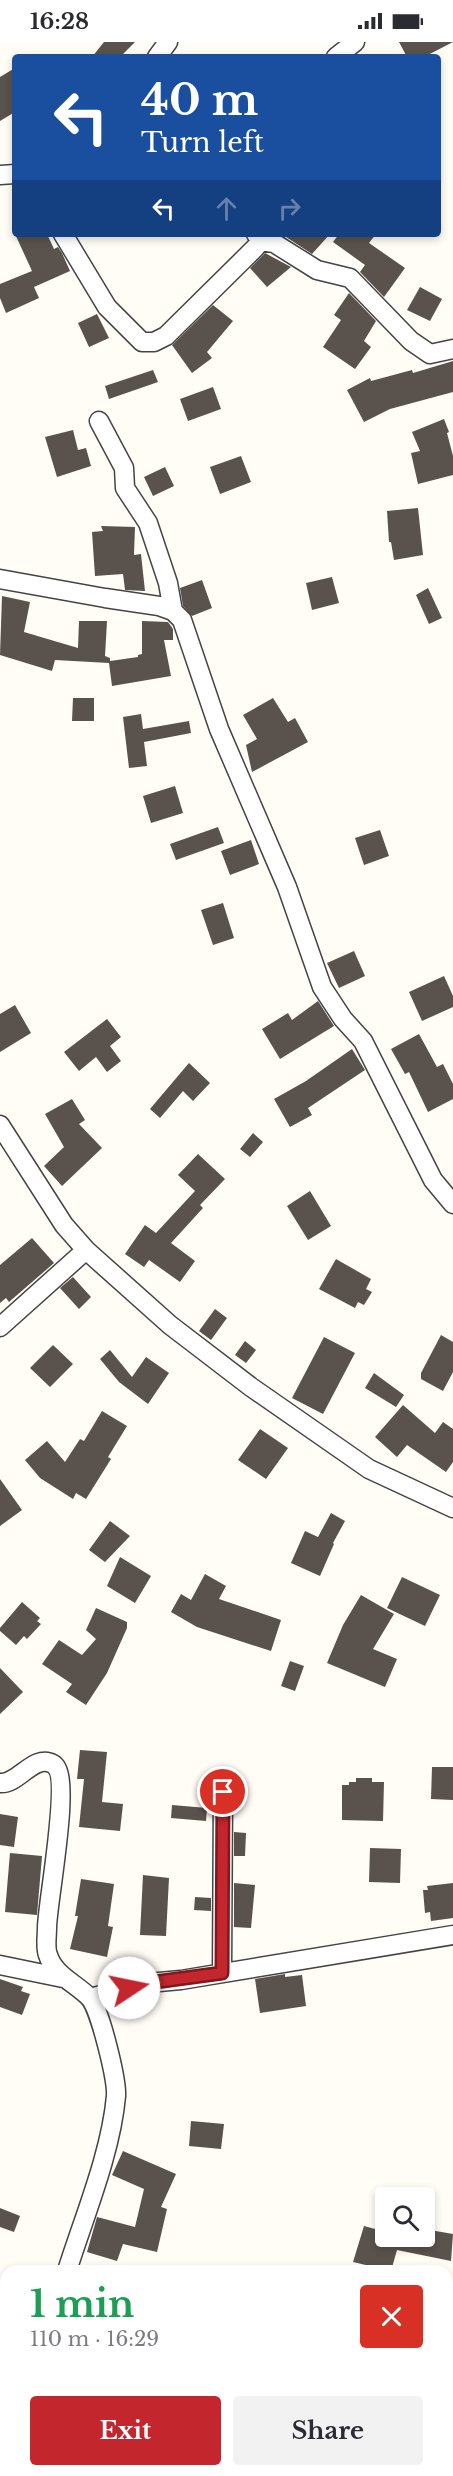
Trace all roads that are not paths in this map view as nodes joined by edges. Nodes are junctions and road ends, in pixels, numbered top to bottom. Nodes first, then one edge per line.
1 (355, 42) edge
2 (340, 54) edge
3 (65, 237) edge
4 (258, 238) edge
5 (453, 349) edge
6 (99, 421) dead end
7 (0, 579) edge
8 (173, 611) junction
9 (0, 1125) edge
10 (453, 1204) edge
11 (86, 1250) junction
12 (0, 1327) edge
13 (453, 1508) edge
14 (0, 1783) edge
15 (223, 1792) dead end
16 (453, 1935) edge
17 (0, 1965) edge
18 (222, 1973) junction
19 (63, 1978) junction
20 (90, 1998) junction
21 (69, 2265) edge

1 - 2 street
3 - 4 street
4 - 5 street
6 - 8 street
7 - 8 street
8 - 10 street
9 - 11 street
11 - 12 street
11 - 13 street
14 - 19 street
15 - 18 street
16 - 18 street
17 - 19 street
18 - 20 street
19 - 20 street
20 - 21 street

